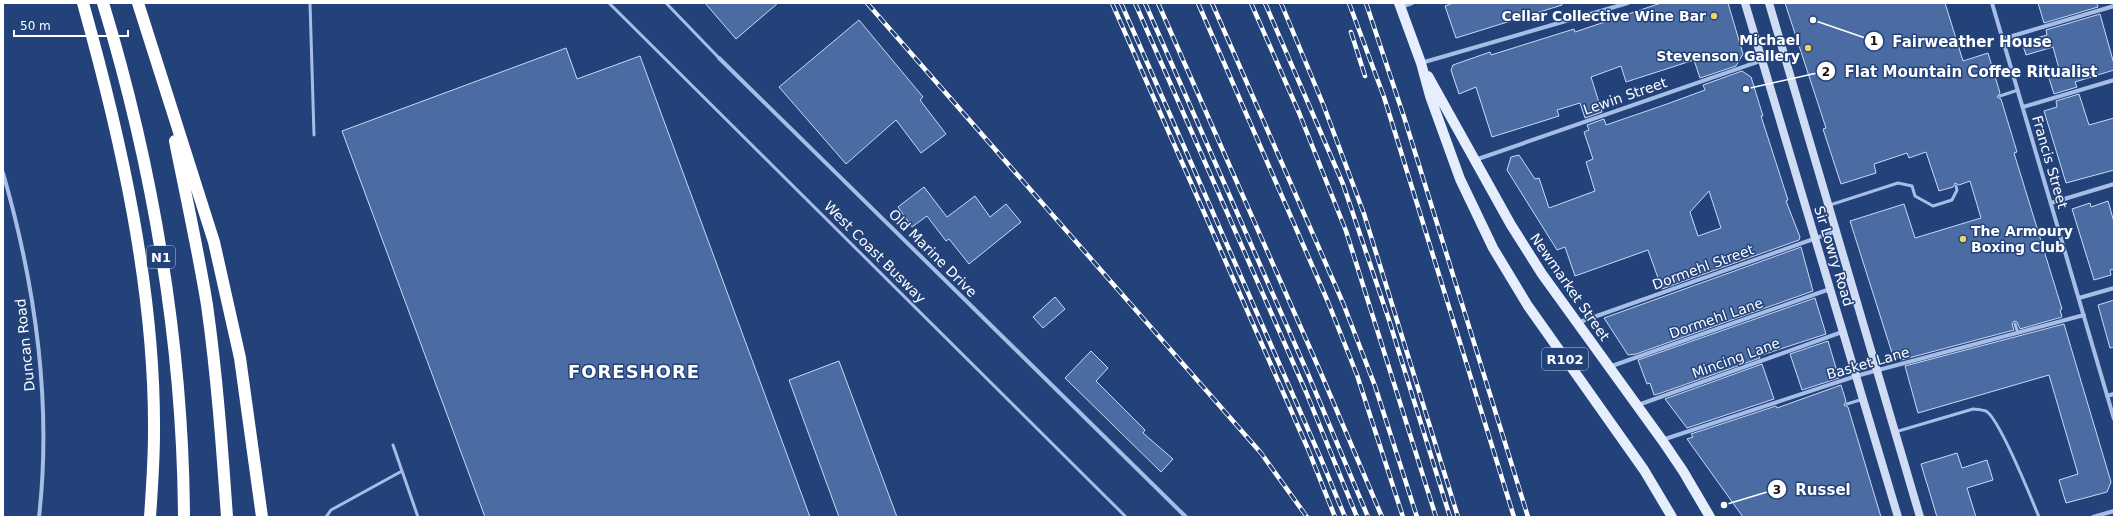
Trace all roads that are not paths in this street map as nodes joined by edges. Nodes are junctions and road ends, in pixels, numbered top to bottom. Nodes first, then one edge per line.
1 (83, 3) edge
2 (103, 3) edge
3 (138, 3) edge
4 (310, 3) edge
5 (609, 3) edge
6 (666, 3) edge
7 (1412, 3) edge
8 (1628, 3) edge
9 (1745, 3) edge
10 (1769, 3) edge
11 (1992, 3) edge
12 (1399, 5) edge
13 (2114, 6) edge
14 (2002, 39) junction
15 (1784, 53) junction
16 (719, 58) joint
17 (1762, 60) junction
18 (1421, 63) junction
19 (2114, 80) edge
20 (164, 87) junction
21 (2018, 90) junction
22 (2000, 96) dead end
23 (2023, 107) junction
24 (314, 135) dead end
25 (1474, 160) junction
26 (3, 173) edge
27 (2114, 184) edge
28 (1956, 186) dead end
29 (2051, 203) junction
30 (1828, 206) junction
31 (1836, 231) junction
32 (1814, 238) junction
33 (2114, 288) edge
34 (1830, 290) junction
35 (2079, 298) junction
36 (2084, 315) junction
37 (1577, 323) junction
38 (2015, 324) dead end
39 (1842, 332) junction
40 (2018, 333) junction
41 (1608, 367) junction
42 (1877, 371) junction
43 (1856, 376) junction
44 (2114, 394) edge
45 (2107, 396) junction
46 (1863, 400) junction
47 (1847, 404) dead end
48 (1638, 405) junction
49 (2114, 419) edge
50 (1895, 432) junction
51 (1662, 440) junction
52 (393, 445) dead end
53 (402, 471) junction
54 (2114, 511) edge
55 (39, 517) edge
56 (150, 517) edge
57 (184, 517) edge
58 (227, 517) edge
59 (262, 517) edge
60 (326, 517) edge
61 (418, 517) edge
62 (1126, 517) edge
63 (1186, 517) edge
64 (1672, 517) edge
65 (1710, 517) edge
66 (1898, 517) edge
67 (1920, 517) edge
68 (2039, 517) edge
69 (2093, 517) edge

1 - 56 highway
2 - 57 highway, N1
3 - 20 highway
4 - 24 lane
5 - 62 lane, West Coast Busway
6 - 16 lane, Old Marine Drive
7 - 12 street
8 - 18 street
9 - 17 main road, Sir Lowry Road
10 - 15 main road, Sir Lowry Road
11 - 14 street, Francis Street
12 - 18 main road, Newmarket Street / R102
13 - 14 street
14 - 21 street, Francis Street
15 - 17 street, Lewin Street
15 - 30 main road, Sir Lowry Road
16 - 63 street, Old Marine Drive
17 - 25 street, Lewin Street
17 - 32 main road, Sir Lowry Road
18 - 25 main road, Newmarket Street / R102
18 - 64 main road, Newmarket Street / R102
19 - 23 street
20 - 58 highway
20 - 59 highway
21 - 22 lane
21 - 23 street, Francis Street
23 - 29 street, Francis Street
25 - 37 main road, Newmarket Street / R102
26 - 55 street, Duncan Road
27 - 29 street
28 - 30 lane
29 - 35 street, Francis Street
30 - 31 main road, Sir Lowry Road
31 - 32 street, Dormehl Street
31 - 42 main road, Sir Lowry Road
32 - 34 main road, Sir Lowry Road
32 - 37 street, Dormehl Street
33 - 35 street
34 - 39 main road, Sir Lowry Road
34 - 41 street, Dormehl Lane
35 - 36 street, Francis Street
36 - 40 street, Basket Lane
36 - 45 street, Francis Street
37 - 41 main road, Newmarket Street / R102
38 - 40 lane
39 - 43 main road, Sir Lowry Road
39 - 48 street, Mincing Lane
40 - 42 street, Basket Lane
41 - 48 main road, Newmarket Street / R102
42 - 43 street, Basket Lane
42 - 50 main road, Sir Lowry Road
43 - 46 main road, Sir Lowry Road
43 - 51 street, Basket Lane
44 - 45 street
45 - 49 street, Francis Street
46 - 47 lane
46 - 66 main road, Sir Lowry Road
48 - 51 main road, Newmarket Street / R102
50 - 67 main road, Sir Lowry Road
50 - 68 lane
51 - 65 main road, Newmarket Street / R102
52 - 53 lane
53 - 60 lane
53 - 61 lane
54 - 69 street

